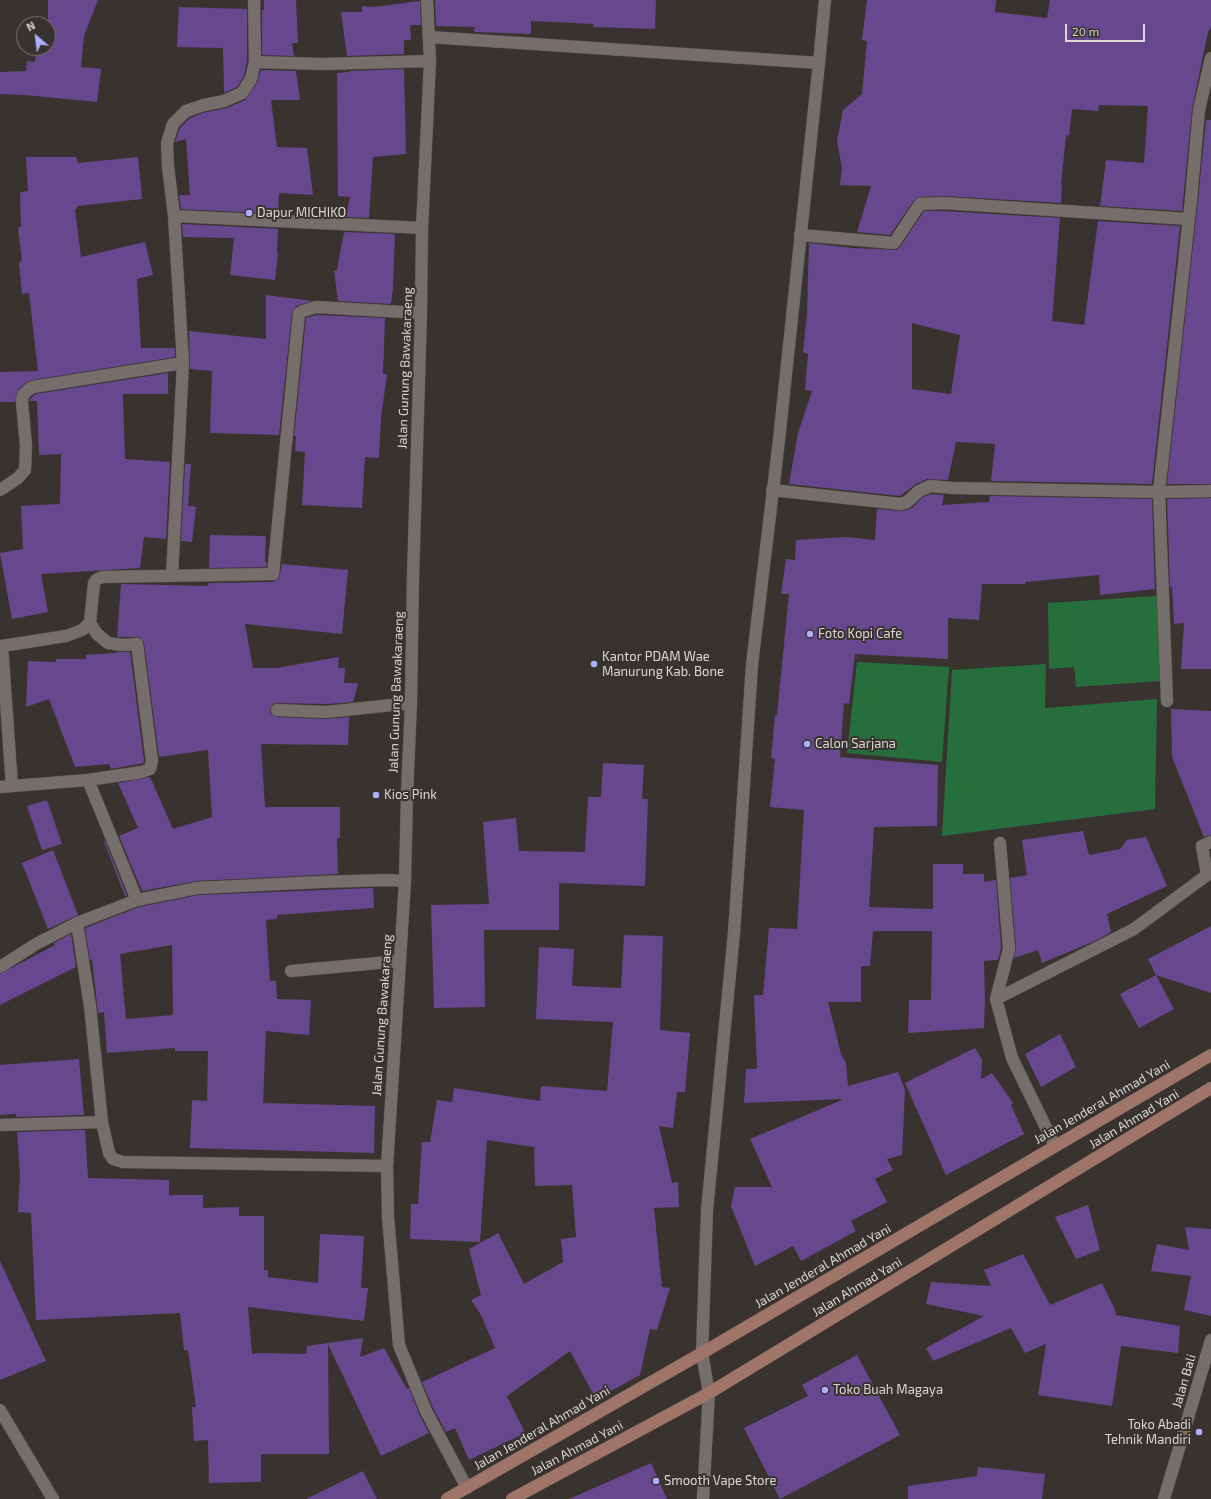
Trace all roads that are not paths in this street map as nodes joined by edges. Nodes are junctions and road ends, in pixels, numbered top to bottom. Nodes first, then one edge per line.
1 (254, 0) edge
2 (427, 0) edge
3 (825, 0) edge
4 (429, 37) junction
5 (1211, 58) edge
6 (430, 61) junction
7 (255, 62) junction
8 (819, 63) junction
9 (174, 216) junction
10 (1188, 219) junction
11 (422, 228) junction
12 (800, 235) junction
13 (421, 313) junction
14 (183, 363) junction
15 (0, 490) edge
16 (772, 490) junction
17 (1211, 491) edge
18 (1159, 492) junction
19 (172, 576) junction
20 (90, 623) junction
21 (1, 646) edge
22 (1167, 701) dead end
23 (411, 703) junction
24 (277, 710) dead end
25 (88, 780) junction
26 (6, 786) edge
27 (1211, 842) edge
28 (1000, 843) dead end
29 (405, 881) junction
30 (137, 900) junction
31 (77, 923) junction
32 (400, 961) junction
33 (0, 967) edge
34 (291, 971) dead end
35 (996, 999) junction
36 (1211, 1055) edge
37 (1211, 1088) edge
38 (102, 1122) junction
39 (0, 1124) edge
40 (1055, 1146) junction
41 (387, 1166) junction
42 (1211, 1340) edge
43 (702, 1353) junction
44 (709, 1393) junction
45 (0, 1410) edge
46 (467, 1488) junction
47 (53, 1499) edge
48 (447, 1499) edge
49 (512, 1499) edge
50 (702, 1499) edge
51 (1164, 1499) edge

1 - 7 street
2 - 4 street, Jalan Gunung Bawakaraeng
3 - 8 street
4 - 6 street, Jalan Gunung Bawakaraeng
4 - 8 street
5 - 10 street
6 - 7 street
6 - 11 street, Jalan Gunung Bawakaraeng
7 - 9 street
8 - 12 street
9 - 11 street
9 - 14 street
10 - 12 street
10 - 18 street
11 - 13 street, Jalan Gunung Bawakaraeng
12 - 16 street
13 - 19 street
13 - 23 street, Jalan Gunung Bawakaraeng
14 - 15 street
14 - 19 street
16 - 18 street
16 - 43 street
17 - 18 street
18 - 22 street
19 - 20 street
20 - 21 street
20 - 25 street
21 - 26 street
23 - 24 street
23 - 29 street, Jalan Gunung Bawakaraeng
25 - 26 street
25 - 30 street
27 - 35 street
28 - 35 street
29 - 30 street
29 - 32 street, Jalan Gunung Bawakaraeng
30 - 31 street
31 - 33 street
31 - 38 street
32 - 34 street
32 - 41 street, Jalan Gunung Bawakaraeng
35 - 40 street
36 - 40 main road, Jalan Jenderal Ahmad Yani
37 - 44 main road, Jalan Ahmad Yani
38 - 39 street
38 - 41 street
40 - 43 main road, Jalan Jenderal Ahmad Yani
41 - 46 street, Jalan Gunung Bawakaraeng
42 - 51 street, Jalan Bali
43 - 44 street
43 - 46 main road, Jalan Jenderal Ahmad Yani
44 - 49 main road, Jalan Ahmad Yani
44 - 50 street
45 - 47 street
46 - 48 main road, Jalan Jenderal Ahmad Yani

